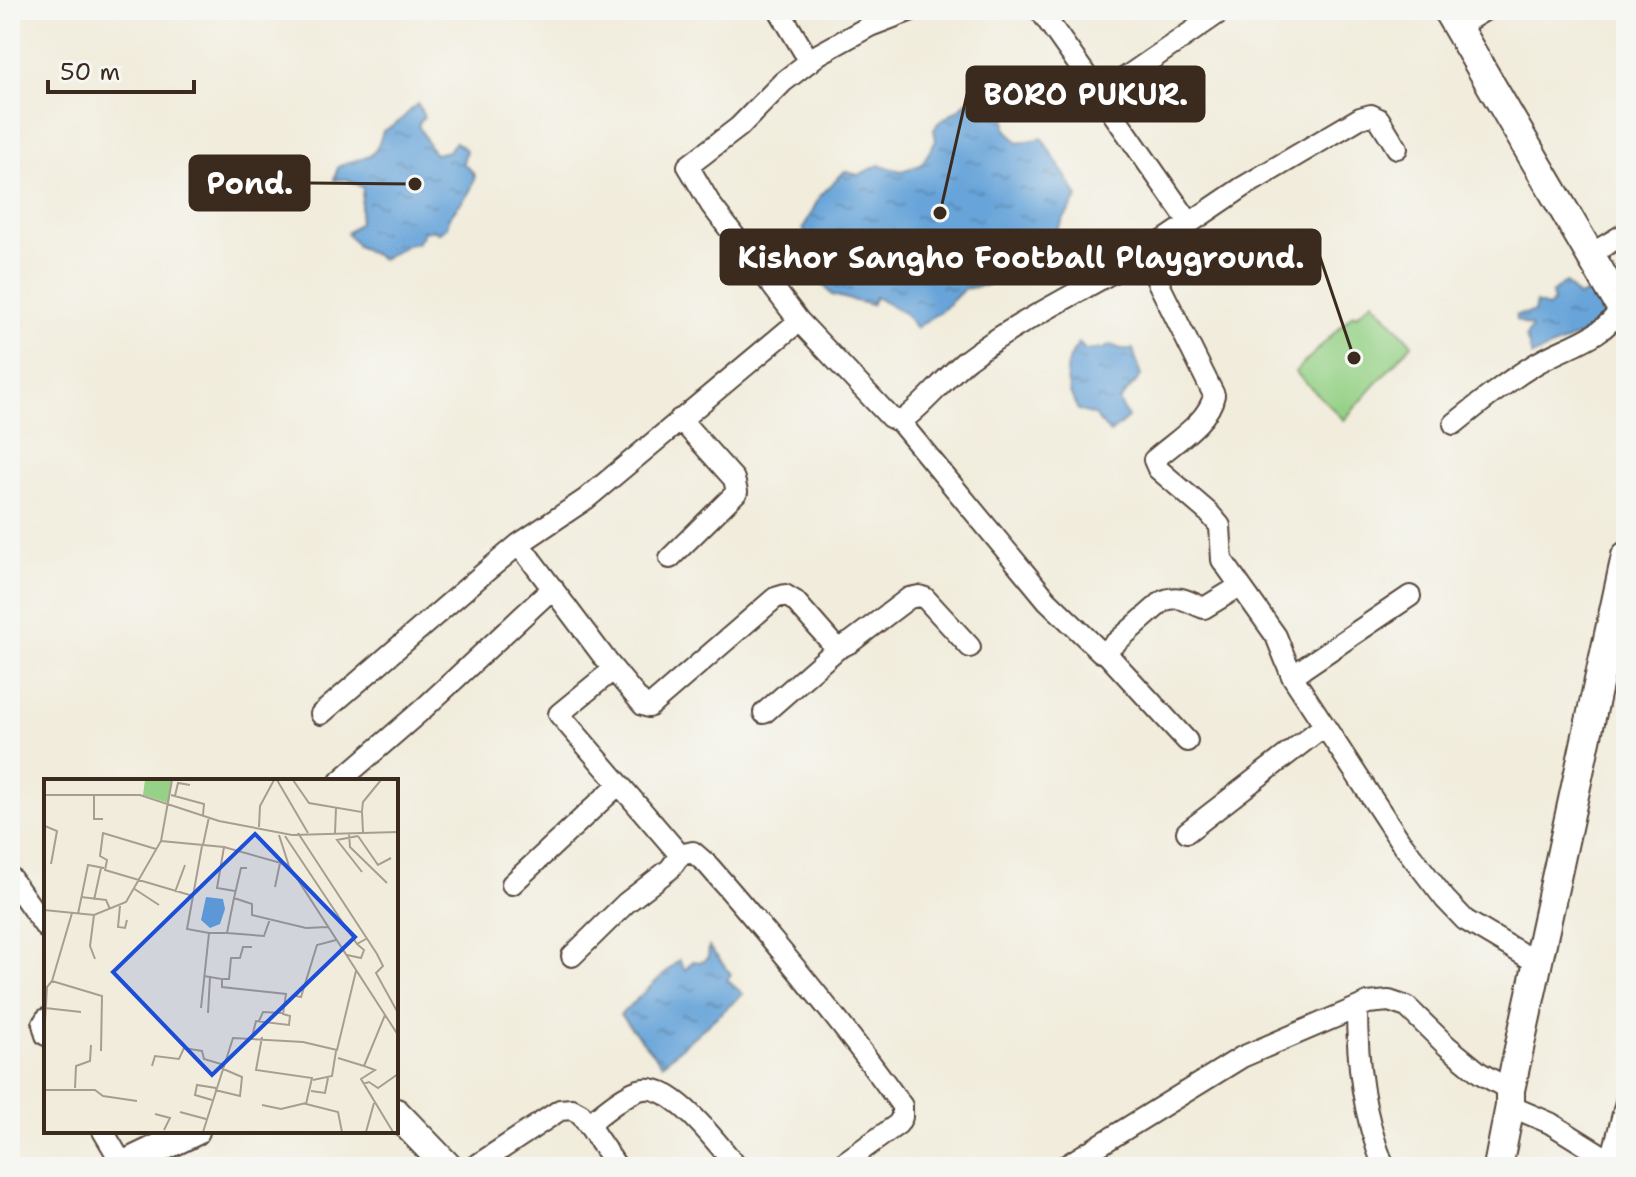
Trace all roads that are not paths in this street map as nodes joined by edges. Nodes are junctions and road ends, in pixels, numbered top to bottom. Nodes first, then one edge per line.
1 (779, 10) edge
2 (912, 10) edge
3 (1040, 10) edge
4 (1223, 10) edge
5 (1485, 10) edge
6 (1452, 19) edge
7 (810, 62) junction
8 (1100, 95) junction
9 (1397, 148) dead end
10 (1189, 222) junction
11 (1626, 233) edge
12 (1144, 254) junction
13 (1589, 255) junction
14 (1624, 312) edge
15 (799, 321) junction
16 (680, 419) junction
17 (900, 422) junction
18 (1454, 424) dead end
19 (519, 544) junction
20 (1626, 556) edge
21 (670, 558) dead end
22 (1240, 586) junction
23 (553, 588) junction
24 (1410, 596) dead end
25 (970, 647) dead end
26 (837, 649) junction
27 (1105, 652) junction
28 (609, 664) junction
29 (1292, 676) junction
30 (764, 713) dead end
31 (321, 714) dead end
32 (1324, 726) junction
33 (1187, 741) dead end
34 (342, 779) edge
35 (618, 785) junction
36 (1187, 832) dead end
37 (680, 855) junction
38 (10, 877) edge
39 (512, 884) dead end
40 (44, 925) edge
41 (572, 956) dead end
42 (1539, 964) junction
43 (1357, 1008) junction
44 (1510, 1098) junction
45 (1626, 1102) edge
46 (398, 1115) edge
47 (588, 1124) junction
48 (104, 1133) edge
49 (191, 1133) edge
50 (1613, 1164) edge
51 (122, 1166) edge
52 (448, 1167) edge
53 (474, 1167) edge
54 (617, 1167) edge
55 (737, 1167) edge
56 (838, 1167) edge
57 (1064, 1167) edge
58 (1384, 1167) edge
59 (1498, 1167) edge

1 - 7 street
2 - 7 street
3 - 8 street
4 - 8 street
5 - 6 street
6 - 13 street
7 - 15 street
8 - 10 street
9 - 10 street
10 - 12 street
11 - 13 street
12 - 17 street
12 - 22 street
13 - 14 street
14 - 18 street
15 - 16 street
15 - 17 street
16 - 19 street
16 - 21 street
17 - 27 street
19 - 23 street
19 - 31 street
20 - 42 street
22 - 27 street
22 - 29 street
23 - 28 street
23 - 34 street
24 - 29 street
25 - 26 street
26 - 28 street
26 - 30 street
27 - 33 street
28 - 35 street
29 - 32 street
32 - 36 street
32 - 42 street
35 - 37 street
35 - 39 street
37 - 41 street
37 - 56 street
38 - 40 street
42 - 44 street
43 - 44 street
43 - 57 street
43 - 58 street
44 - 50 street
44 - 59 street
45 - 50 street
46 - 52 street
47 - 53 street
47 - 54 street
47 - 55 street
48 - 51 street
49 - 51 street

